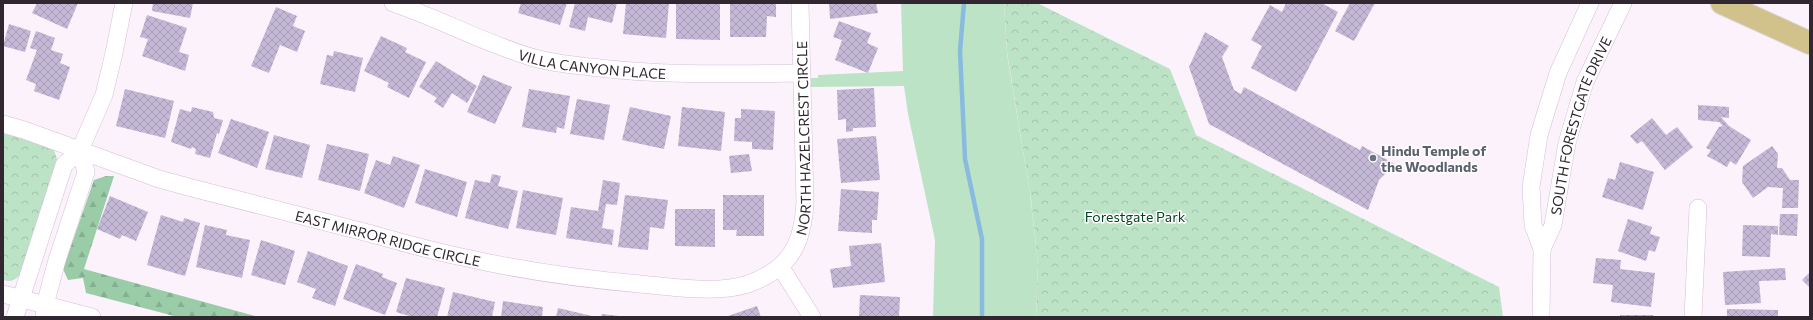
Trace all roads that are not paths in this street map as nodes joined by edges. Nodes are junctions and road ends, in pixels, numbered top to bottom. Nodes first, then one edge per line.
1 (124, 3) edge
2 (393, 3) edge
3 (800, 3) edge
4 (1590, 3) edge
5 (1622, 3) edge
6 (1722, 3) edge
7 (1810, 43) edge
8 (801, 73) junction
9 (3, 124) edge
10 (80, 150) junction
11 (1698, 208) dead end
12 (1542, 250) junction
13 (780, 266) junction
14 (3, 294) edge
15 (20, 298) junction
16 (44, 311) edge
17 (15, 317) edge
18 (92, 317) edge
19 (812, 317) edge
20 (1541, 317) edge
21 (1693, 317) edge

1 - 10 street
2 - 8 street, VILLA CANYON PLACE
3 - 8 street, NORTH HAZELCREST CIRCLE
4 - 12 street, SOUTH FORESTGATE DRIVE
5 - 12 street, SOUTH FORESTGATE DRIVE
6 - 7 main road
8 - 13 street, NORTH HAZELCREST CIRCLE
9 - 10 street, EAST MIRROR RIDGE CIRCLE
10 - 13 street, EAST MIRROR RIDGE CIRCLE
10 - 15 street
10 - 16 street
11 - 21 street
12 - 20 street, SOUTH FORESTGATE DRIVE
13 - 19 street
14 - 15 street
15 - 16 street
15 - 17 street
16 - 18 street

